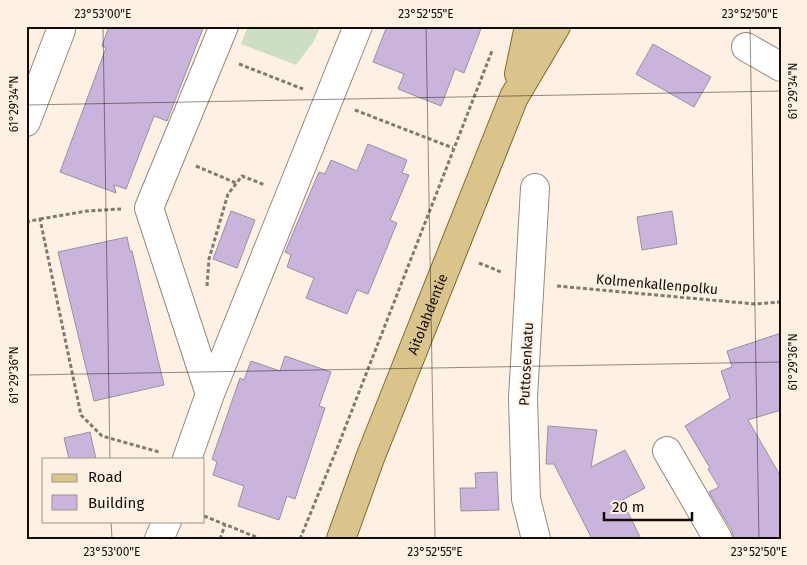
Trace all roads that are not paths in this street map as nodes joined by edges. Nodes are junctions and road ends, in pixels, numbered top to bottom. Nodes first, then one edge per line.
1 (224, 26) edge
2 (358, 26) edge
3 (529, 26) edge
4 (556, 26) edge
5 (61, 27) edge
6 (746, 47) dead end
7 (781, 66) edge
8 (514, 97) junction
9 (26, 122) edge
10 (535, 188) dead end
11 (210, 394) junction
12 (666, 451) dead end
13 (175, 456) edge
14 (167, 522) edge
15 (341, 536) edge
16 (159, 539) edge
17 (536, 539) edge
18 (718, 539) edge

1 - 11 street
2 - 11 street
3 - 8 main road, Aitolahdentie
4 - 8 main road, Aitolahdentie
5 - 9 street
6 - 7 street
8 - 15 main road, Aitolahdentie
10 - 17 street, Puttosenkatu
11 - 13 street
12 - 18 street
14 - 16 street

